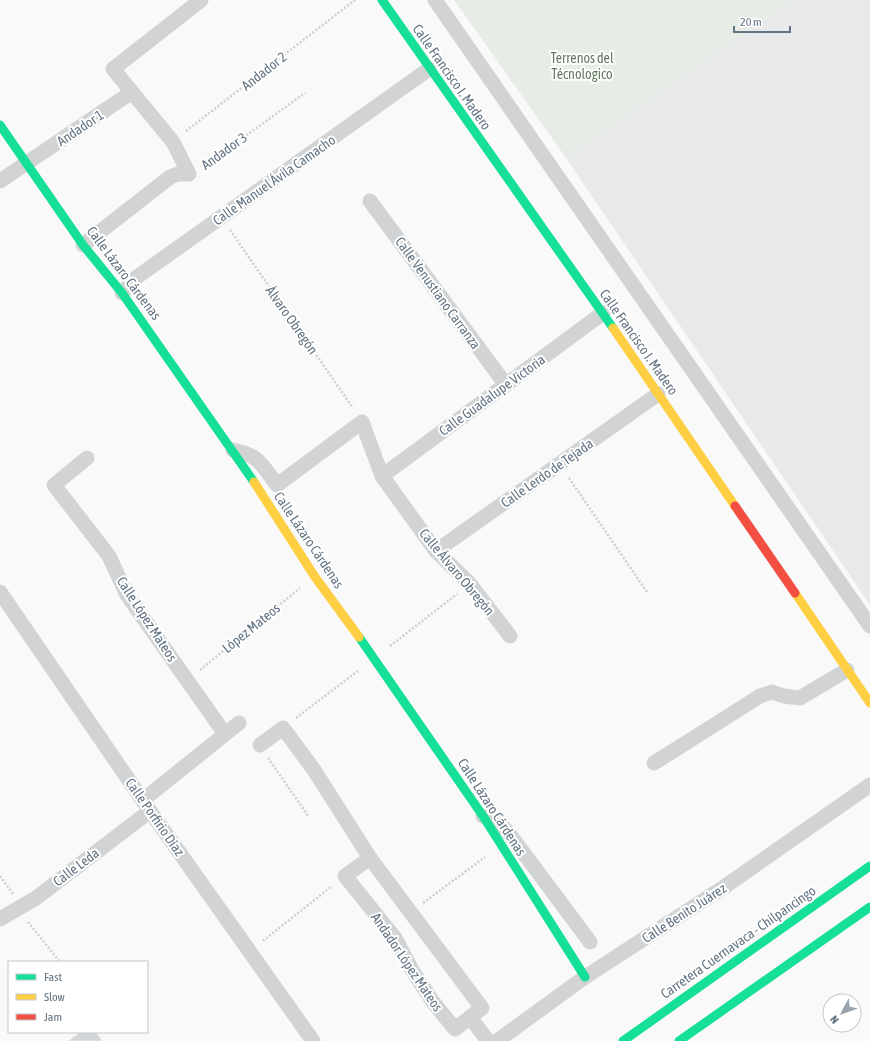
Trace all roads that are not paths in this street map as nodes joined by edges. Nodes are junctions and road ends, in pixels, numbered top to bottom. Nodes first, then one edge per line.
1 (201, 0) edge
2 (382, 0) edge
3 (435, 0) edge
4 (429, 69) junction
5 (132, 92) junction
6 (0, 125) edge
7 (28, 163) junction
8 (0, 181) edge
9 (370, 201) dead end
10 (83, 244) junction
11 (122, 293) junction
12 (603, 313) junction
13 (506, 385) junction
14 (658, 394) junction
15 (233, 450) junction
16 (87, 458) dead end
17 (382, 476) junction
18 (436, 552) junction
19 (0, 592) edge
20 (870, 626) edge
21 (510, 636) dead end
22 (847, 670) junction
23 (870, 703) edge
24 (239, 723) dead end
25 (225, 734) junction
26 (260, 745) road end
27 (654, 763) dead end
28 (870, 785) edge
29 (147, 805) junction
30 (483, 816) junction
31 (370, 858) junction
32 (870, 866) edge
33 (870, 907) edge
34 (0, 919) edge
35 (590, 942) dead end
36 (585, 977) junction
37 (470, 1017) junction
38 (313, 1041) edge
39 (488, 1041) edge
40 (497, 1041) edge
41 (623, 1041) edge
42 (679, 1041) edge

1 - 5 street
2 - 4 street, Calle Francisco I. Madero
3 - 20 street
4 - 11 street, Calle Manuel Ávila Camacho
4 - 12 street, Calle Francisco I. Madero
5 - 7 street, Andador 1
5 - 10 street, Andador 3
6 - 7 street, Calle Lázaro Cárdenas
7 - 8 street, Andador 1
7 - 10 street, Calle Lázaro Cárdenas
9 - 13 street, Calle Venustiano Carranza
10 - 11 street, Calle Lázaro Cárdenas
11 - 15 street, Calle Lázaro Cárdenas
12 - 13 street, Calle Guadalupe Victoria
12 - 14 street, Calle Francisco I. Madero
13 - 17 street, Calle Guadalupe Victoria
14 - 18 street, Calle Lerdo de Tejada
14 - 22 street, Calle Francisco I. Madero
15 - 17 street, Calle Álvaro Obregón
15 - 30 street, Calle Lázaro Cárdenas
16 - 25 street, Calle López Mateos
17 - 18 street, Calle Álvaro Obregón
18 - 21 street, Calle Álvaro Obregón
19 - 29 street, Calle Porfirio Díaz
22 - 23 street, Calle Francisco I. Madero
22 - 27 street
24 - 25 street
25 - 29 street
26 - 31 street
28 - 36 street, Calle Benito Juárez
29 - 34 street, Calle Leda
29 - 38 street, Calle Porfirio Díaz
30 - 35 street
30 - 36 street, Calle Lázaro Cárdenas
31 - 37 street
31 - 37 street, Andador López Mateos
32 - 41 street, Carretera Cuernavaca - Chilpancingo
33 - 42 street
36 - 40 street, Calle Benito Juárez
37 - 39 street

